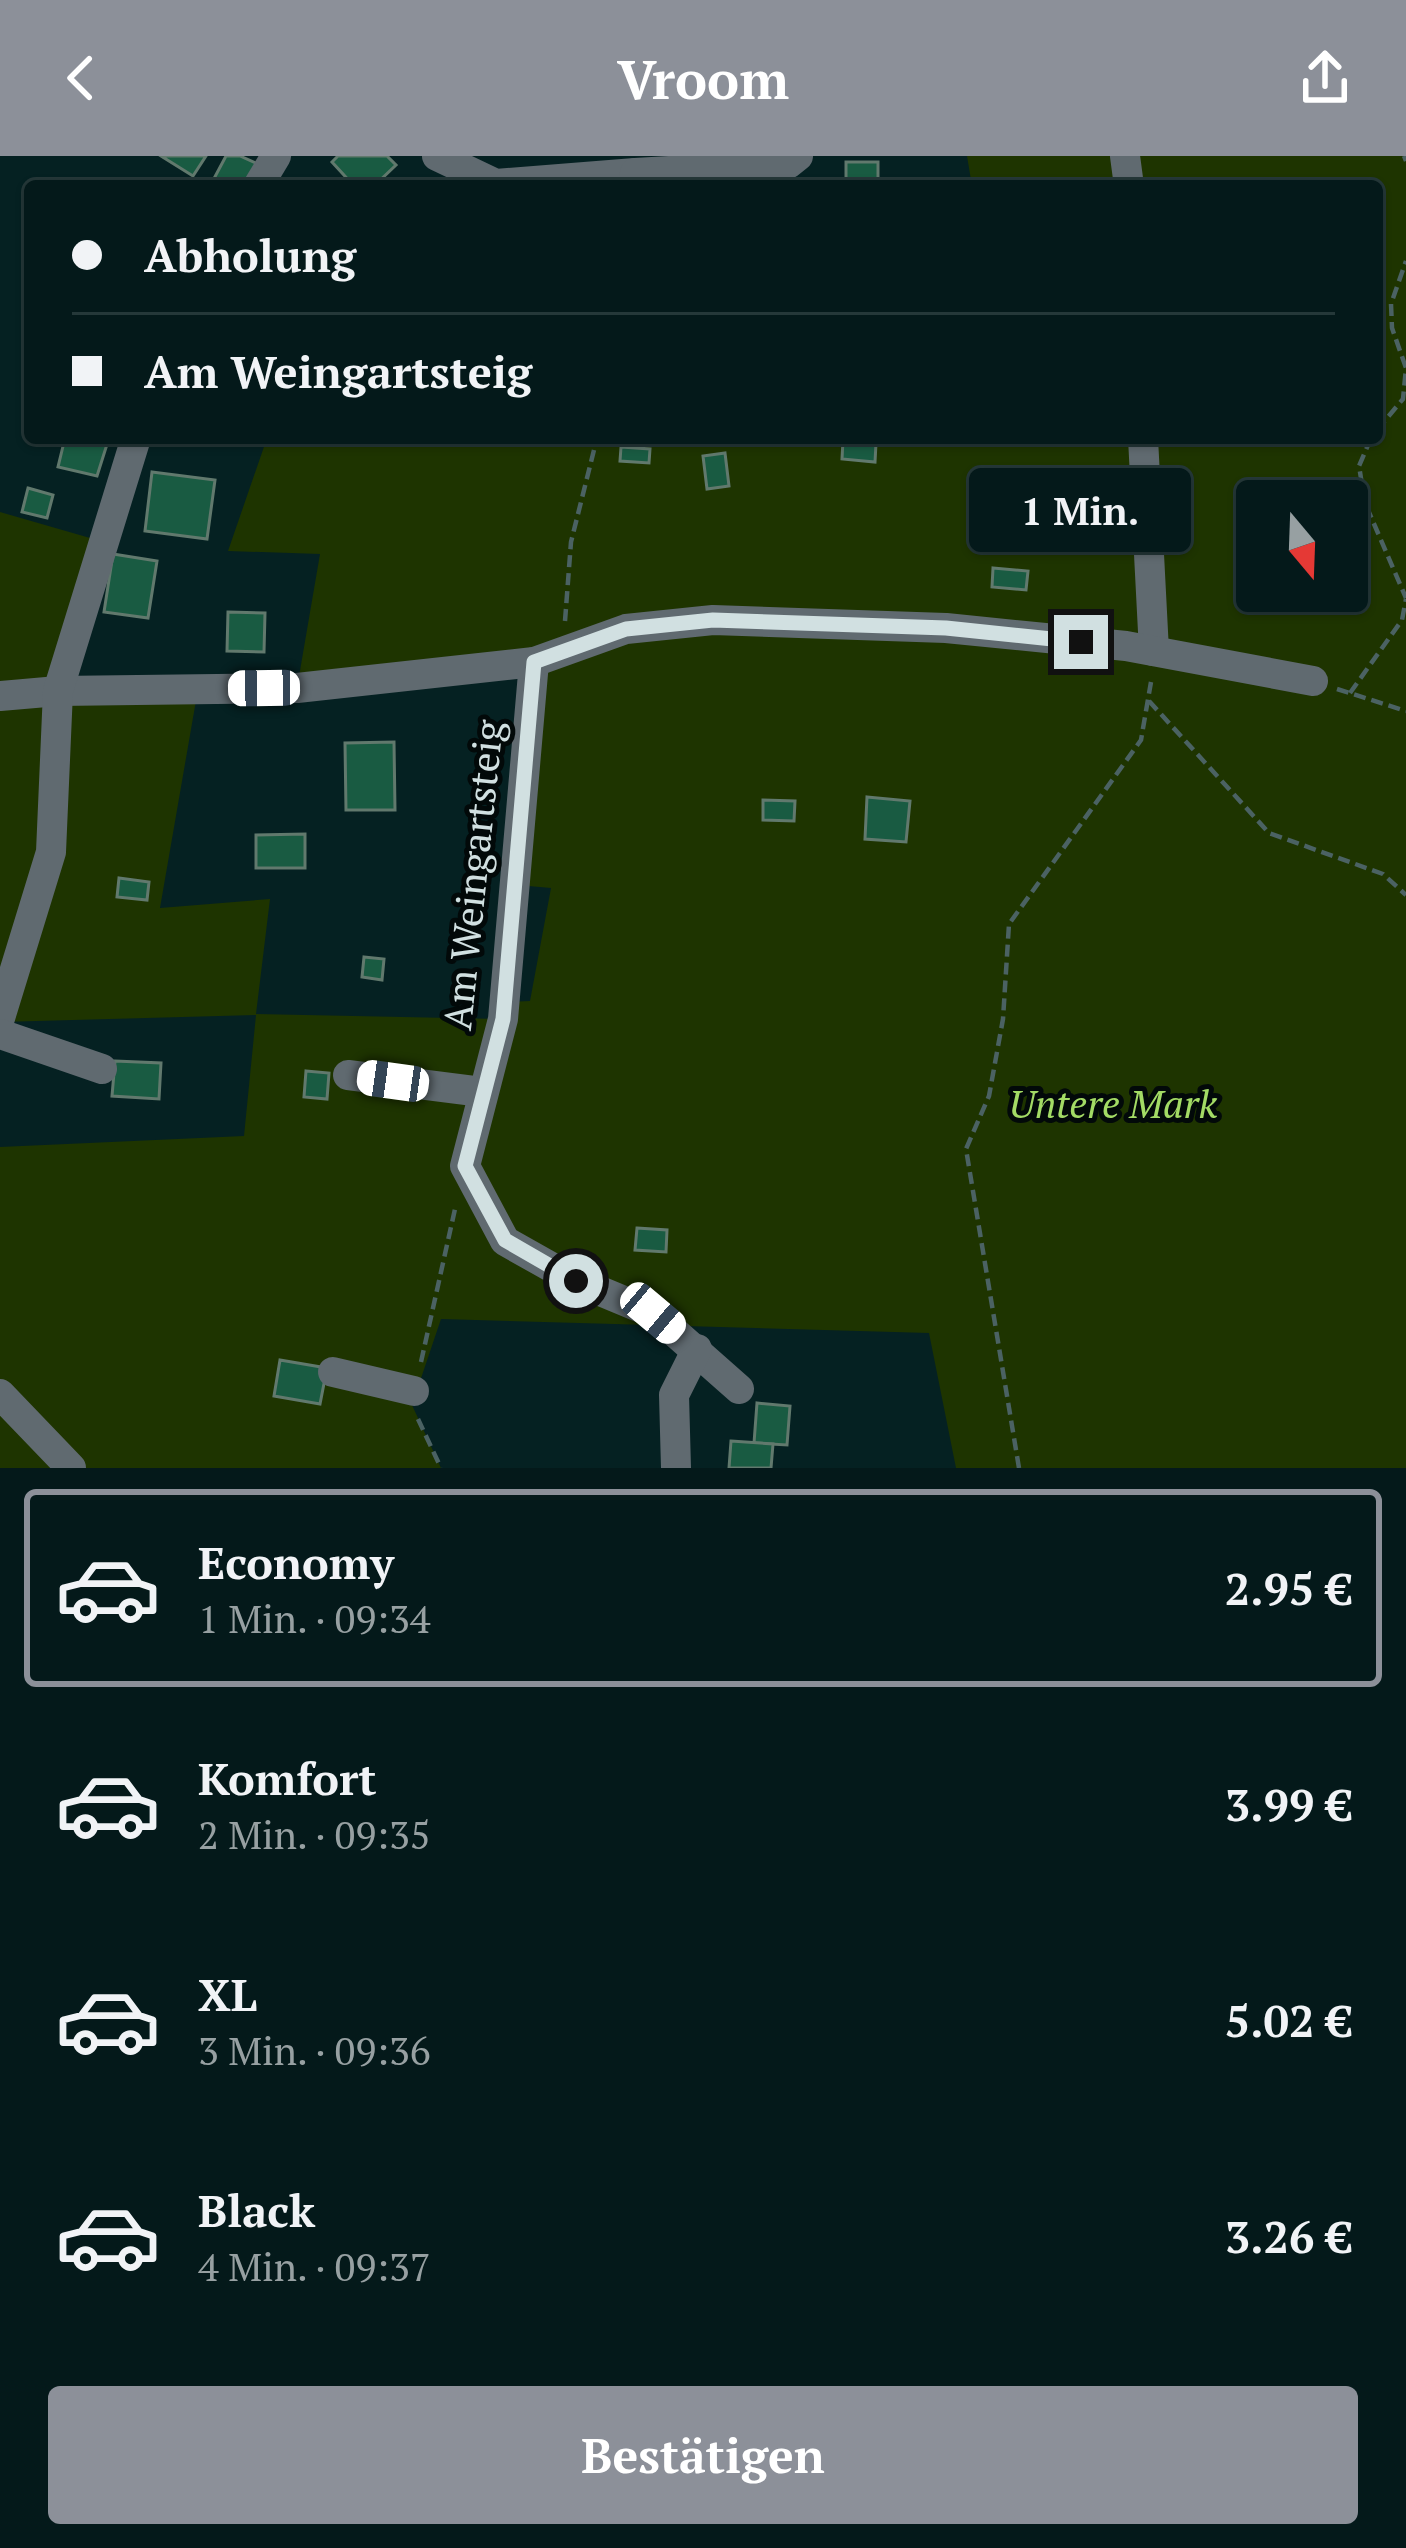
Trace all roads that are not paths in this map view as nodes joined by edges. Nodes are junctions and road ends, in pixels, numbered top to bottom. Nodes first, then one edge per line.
1 (437, 156) edge
2 (798, 156) edge
3 (635, 179) edge
4 (488, 180) edge
5 (134, 444) edge
6 (1143, 444) edge
7 (1154, 651) junction
8 (534, 662) junction
9 (1312, 681) road end
10 (58, 691) junction
11 (0, 696) edge
12 (0, 1018) edge
13 (0, 1034) edge
14 (102, 1069) dead end
15 (349, 1075) dead end
16 (482, 1092) junction
17 (697, 1349) junction
18 (333, 1372) dead end
19 (739, 1389) dead end
20 (414, 1391) road end
21 (0, 1394) edge
22 (71, 1468) edge
23 (676, 1468) edge

1 - 4 street
2 - 3 street
5 - 10 street
6 - 7 street
7 - 8 street, Am Weingartsteig
7 - 9 street, Am Weingartsteig
8 - 10 street, Am Weingartsteig
8 - 16 street, Am Weingartsteig
10 - 11 street, Am Weingartsteig
10 - 12 street
13 - 14 street
15 - 16 street
16 - 17 street, Am Weingartsteig
17 - 19 street
17 - 23 street
18 - 20 street
21 - 22 street

